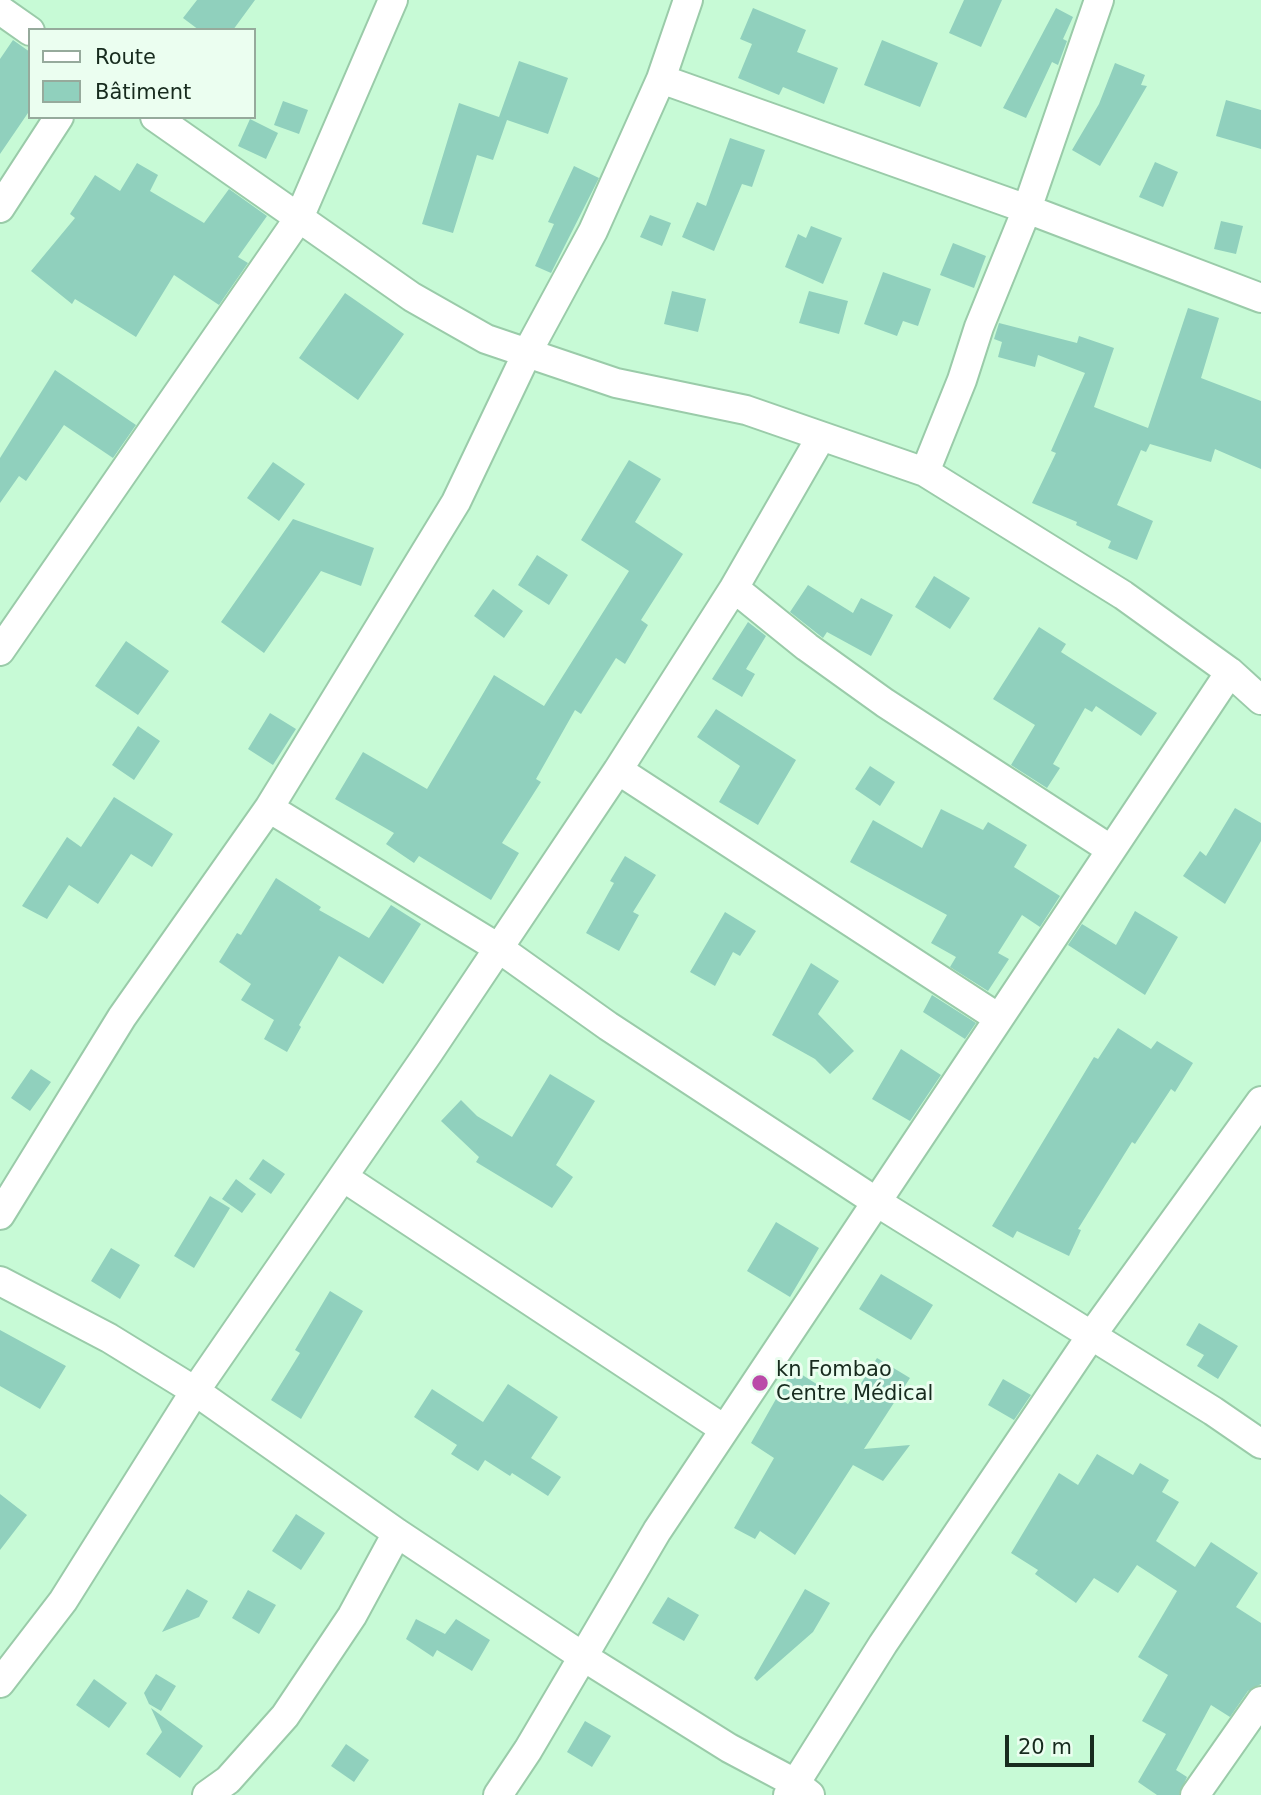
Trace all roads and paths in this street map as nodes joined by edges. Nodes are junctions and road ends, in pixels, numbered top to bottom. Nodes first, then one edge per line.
1 (393, 0) edge
2 (688, 0) edge
3 (1099, 0) edge
4 (0, 10) edge
5 (28, 30) edge
6 (661, 79) junction
7 (58, 119) edge
8 (158, 119) edge
9 (0, 208) edge
10 (1027, 209) junction
11 (299, 218) junction
12 (1261, 298) edge
13 (528, 351) junction
14 (821, 437) junction
15 (925, 472) junction
16 (734, 588) junction
17 (0, 651) edge
18 (1230, 672) junction
19 (1261, 700) edge
20 (618, 770) junction
21 (269, 808) junction
22 (1110, 849) junction
23 (500, 948) junction
24 (997, 1017) junction
25 (1261, 1101) edge
26 (343, 1178) junction
27 (876, 1201) junction
28 (0, 1215) edge
29 (0, 1281) edge
30 (1091, 1336) junction
31 (195, 1391) junction
32 (724, 1429) junction
33 (1261, 1444) edge
34 (397, 1533) junction
35 (582, 1656) junction
36 (0, 1683) edge
37 (1261, 1701) edge
38 (798, 1791) edge
39 (207, 1795) edge
40 (498, 1795) edge
41 (1195, 1795) edge

1 - 11 street
2 - 6 street
3 - 10 street
4 - 5 street
6 - 10 street
6 - 13 street
7 - 9 street
8 - 11 street
10 - 12 street
10 - 15 street
11 - 13 street
11 - 17 street
13 - 14 street
13 - 21 street
14 - 15 street
14 - 16 street
15 - 18 street
16 - 20 street
16 - 22 street
18 - 19 street
18 - 22 street
20 - 23 street
20 - 24 street
21 - 23 street
21 - 28 street
22 - 24 street
23 - 26 street
23 - 27 street
24 - 27 street
25 - 30 street
26 - 31 street
26 - 32 street
27 - 30 street
27 - 32 street
29 - 31 street
30 - 33 street
30 - 38 street
31 - 34 street
31 - 36 street
32 - 35 street
34 - 35 street
34 - 39 street
35 - 38 street
35 - 40 street
37 - 41 street

